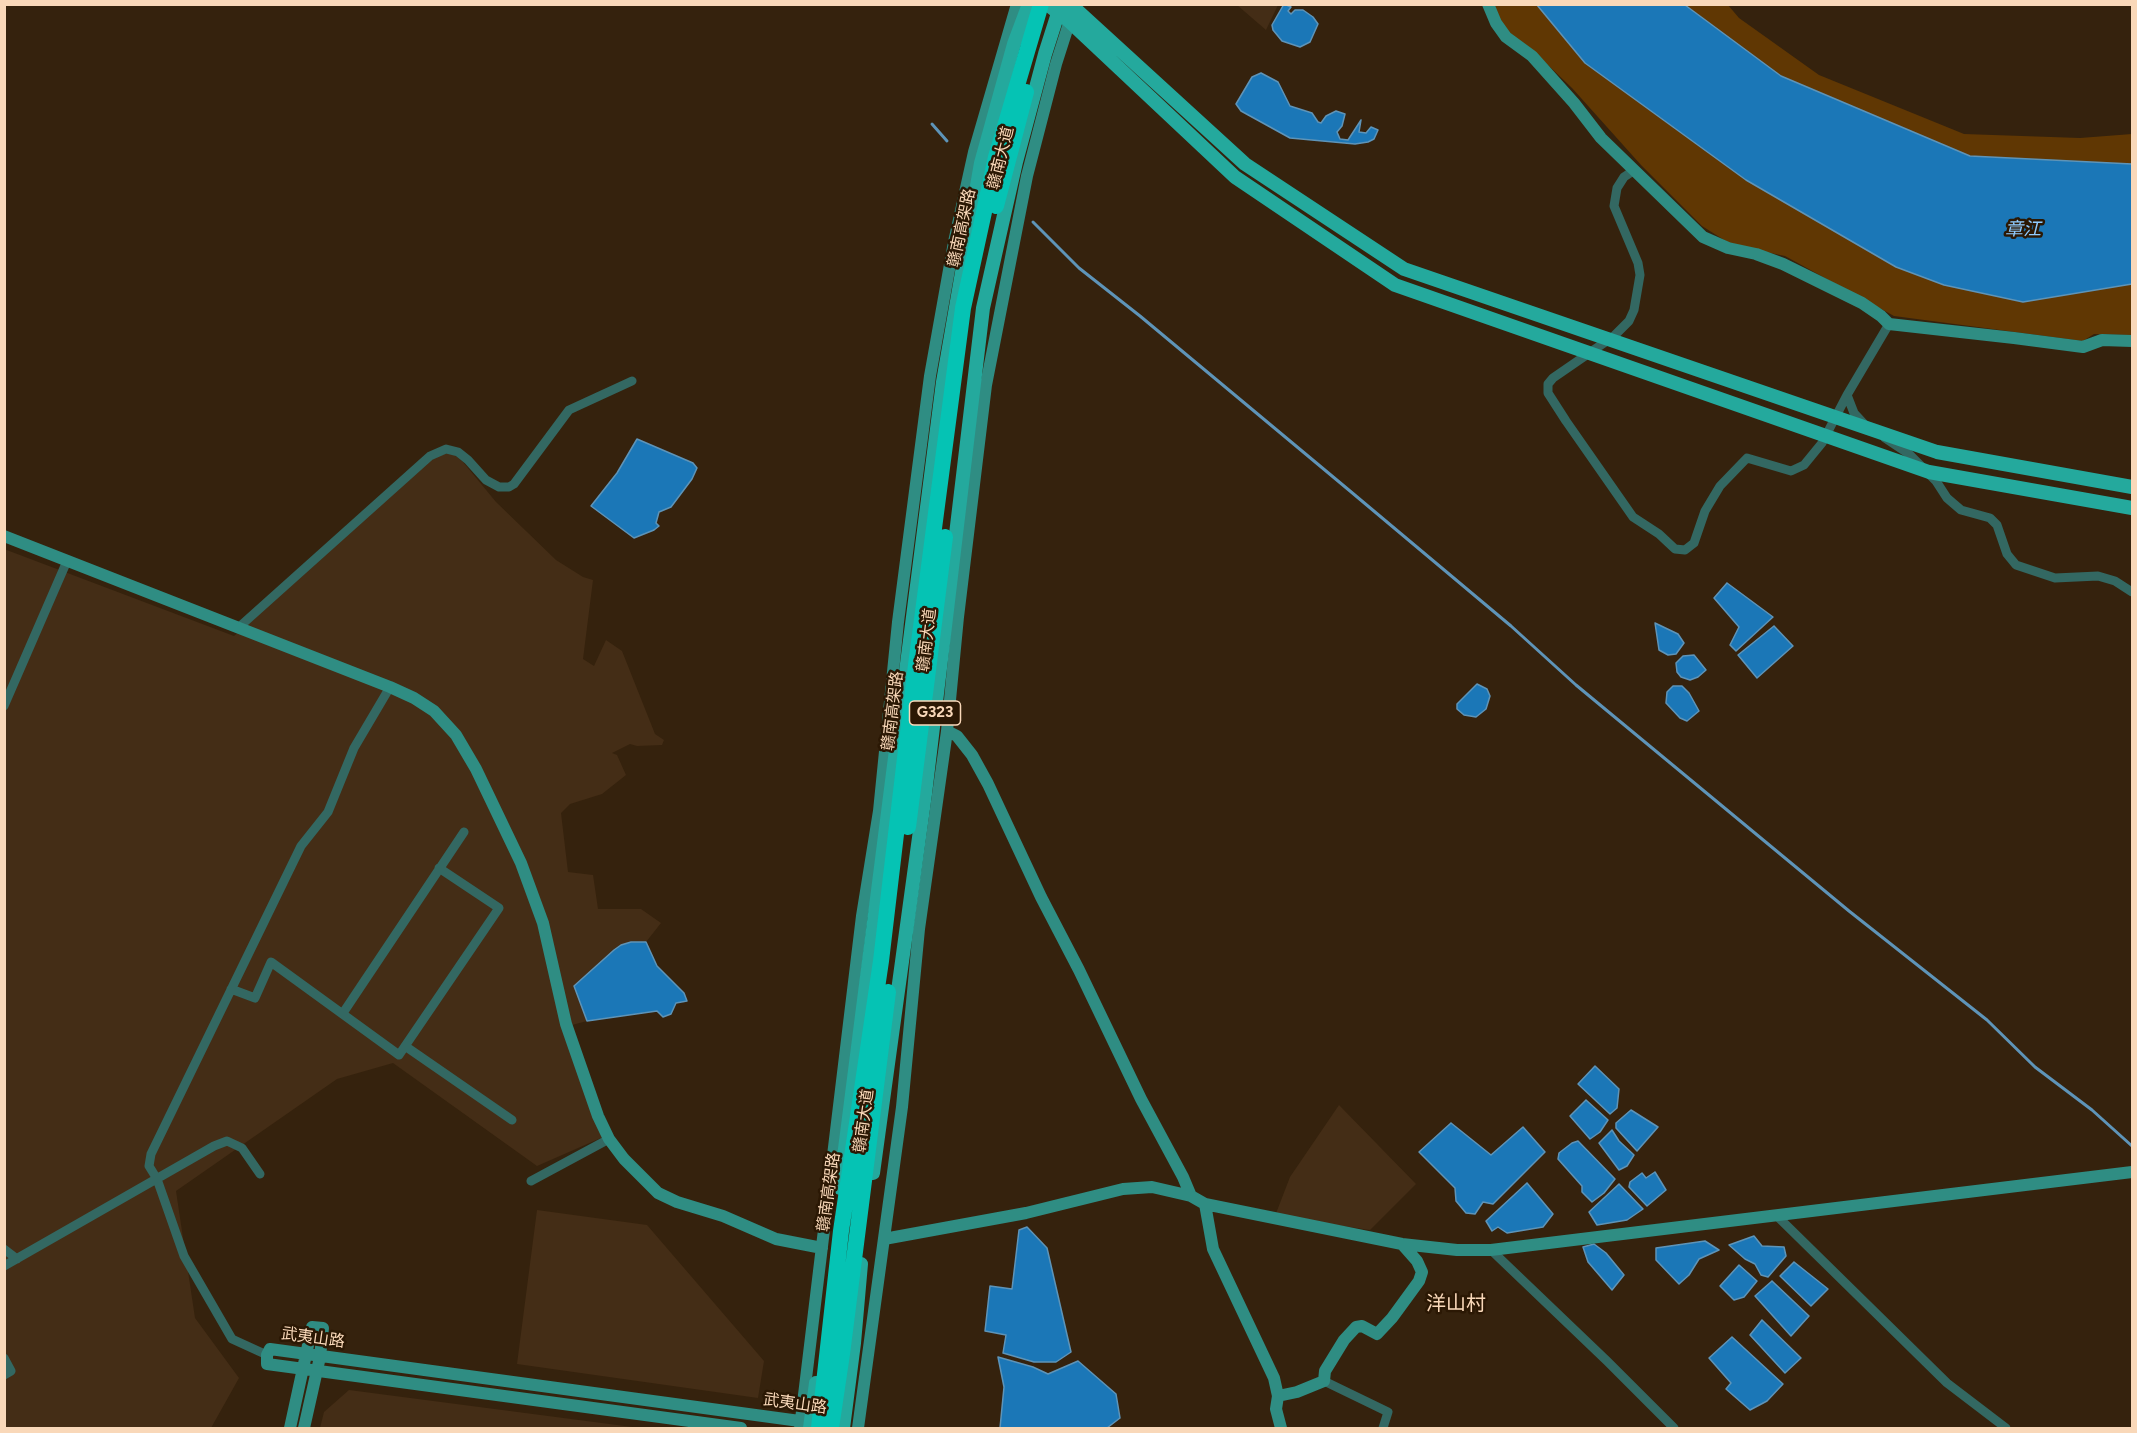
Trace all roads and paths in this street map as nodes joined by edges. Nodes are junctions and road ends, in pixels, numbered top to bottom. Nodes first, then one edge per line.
1 (1017, 4) edge
2 (1029, 4) edge
3 (1041, 4) edge
4 (1488, 4) edge
5 (1063, 8) edge
6 (1014, 44) junction
7 (1045, 54) junction
8 (1634, 171) junction
9 (1889, 324) junction
10 (1609, 340) junction
11 (2133, 341) edge
12 (1589, 353) junction
13 (632, 381) dead end
14 (1847, 395) junction
15 (1835, 417) junction
16 (1873, 430) junction
17 (1826, 436) junction
18 (1926, 471) junction
19 (2133, 487) edge
20 (2133, 508) edge
21 (4, 536) edge
22 (68, 561) junction
23 (2133, 592) edge
24 (238, 628) junction
25 (390, 687) junction
26 (4, 705) edge
27 (947, 731) junction
28 (890, 791) junction
29 (925, 794) junction
30 (464, 832) dead end
31 (440, 868) junction
32 (878, 887) junction
33 (911, 890) junction
34 (231, 989) junction
35 (343, 1013) junction
36 (405, 1046) junction
37 (512, 1120) dead end
38 (609, 1139) junction
39 (2133, 1173) edge
40 (260, 1174) dead end
41 (157, 1179) junction
42 (531, 1181) dead end
43 (1191, 1196) junction
44 (1205, 1204) junction
45 (1777, 1216) junction
46 (884, 1239) junction
47 (1402, 1244) junction
48 (4, 1249) edge
49 (827, 1250) junction
50 (1491, 1250) junction
51 (862, 1255) junction
52 (17, 1259) junction
53 (4, 1266) edge
54 (822, 1340) junction
55 (854, 1343) junction
56 (267, 1355) junction
57 (306, 1355) junction
58 (320, 1357) junction
59 (4, 1358) edge
60 (303, 1369) junction
61 (317, 1371) junction
62 (4, 1375) edge
63 (1324, 1381) junction
64 (1278, 1396) junction
65 (808, 1426) edge
66 (290, 1428) edge
67 (304, 1428) edge
68 (741, 1428) edge
69 (839, 1428) edge
70 (858, 1428) edge
71 (1281, 1428) edge
72 (1383, 1428) edge
73 (1674, 1428) edge
74 (2006, 1428) edge

1 - 49 street
2 - 6 main road, 赣南大道 / G323
3 - 65 highway, 赣南高架路, bridge
4 - 8 street
5 - 7 main road, 赣南大道 / G323
5 - 10 main road
5 - 12 main road
5 - 27 street
5 - 69 highway, 赣南高架路, bridge
6 - 7 main road
6 - 28 main road, 赣南大道 / G323
7 - 29 main road, 赣南大道 / G323
8 - 9 street
8 - 10 street
9 - 11 street
9 - 14 street
10 - 12 street
10 - 15 main road
12 - 17 main road
12 - 17 street
13 - 24 street
14 - 15 street
14 - 16 street
15 - 16 main road
15 - 17 street
16 - 18 street
16 - 19 main road
17 - 18 main road
18 - 20 main road
18 - 23 street
21 - 22 street
22 - 24 street
22 - 26 street
24 - 25 street
25 - 34 street
25 - 38 street
27 - 43 street
27 - 46 street
28 - 29 main road
28 - 32 main road, 赣南大道 / G323
29 - 33 main road, 赣南大道 / G323
30 - 31 street
31 - 35 street
31 - 36 street
32 - 33 main road
32 - 49 main road, 赣南大道 / G323
33 - 51 main road, 赣南大道 / G323
34 - 35 street
34 - 41 street
35 - 36 street
36 - 37 street
38 - 42 street
38 - 49 street
39 - 45 street
40 - 41 street
41 - 52 street
41 - 56 street
43 - 44 street
43 - 46 street
44 - 47 street
44 - 64 street
45 - 50 street
45 - 74 street
46 - 70 street
47 - 50 street
47 - 63 street
48 - 52 street
49 - 51 main road
49 - 54 main road, 赣南大道 / G323
49 - 65 street
50 - 73 street
51 - 55 main road, 赣南大道 / G323
52 - 53 street
54 - 55 main road
54 - 65 main road, 赣南大道 / G323
55 - 69 main road, 赣南大道 / G323
56 - 57 street, 武夷山路
56 - 60 street, 武夷山路
57 - 58 street, 武夷山路
57 - 58 street
57 - 60 street
58 - 61 street
58 - 65 street, 武夷山路
59 - 62 street
60 - 61 street, 武夷山路
60 - 66 street
61 - 67 street
61 - 68 street, 武夷山路
63 - 64 street
63 - 72 street
64 - 71 street
65 - 69 street, 武夷山路

